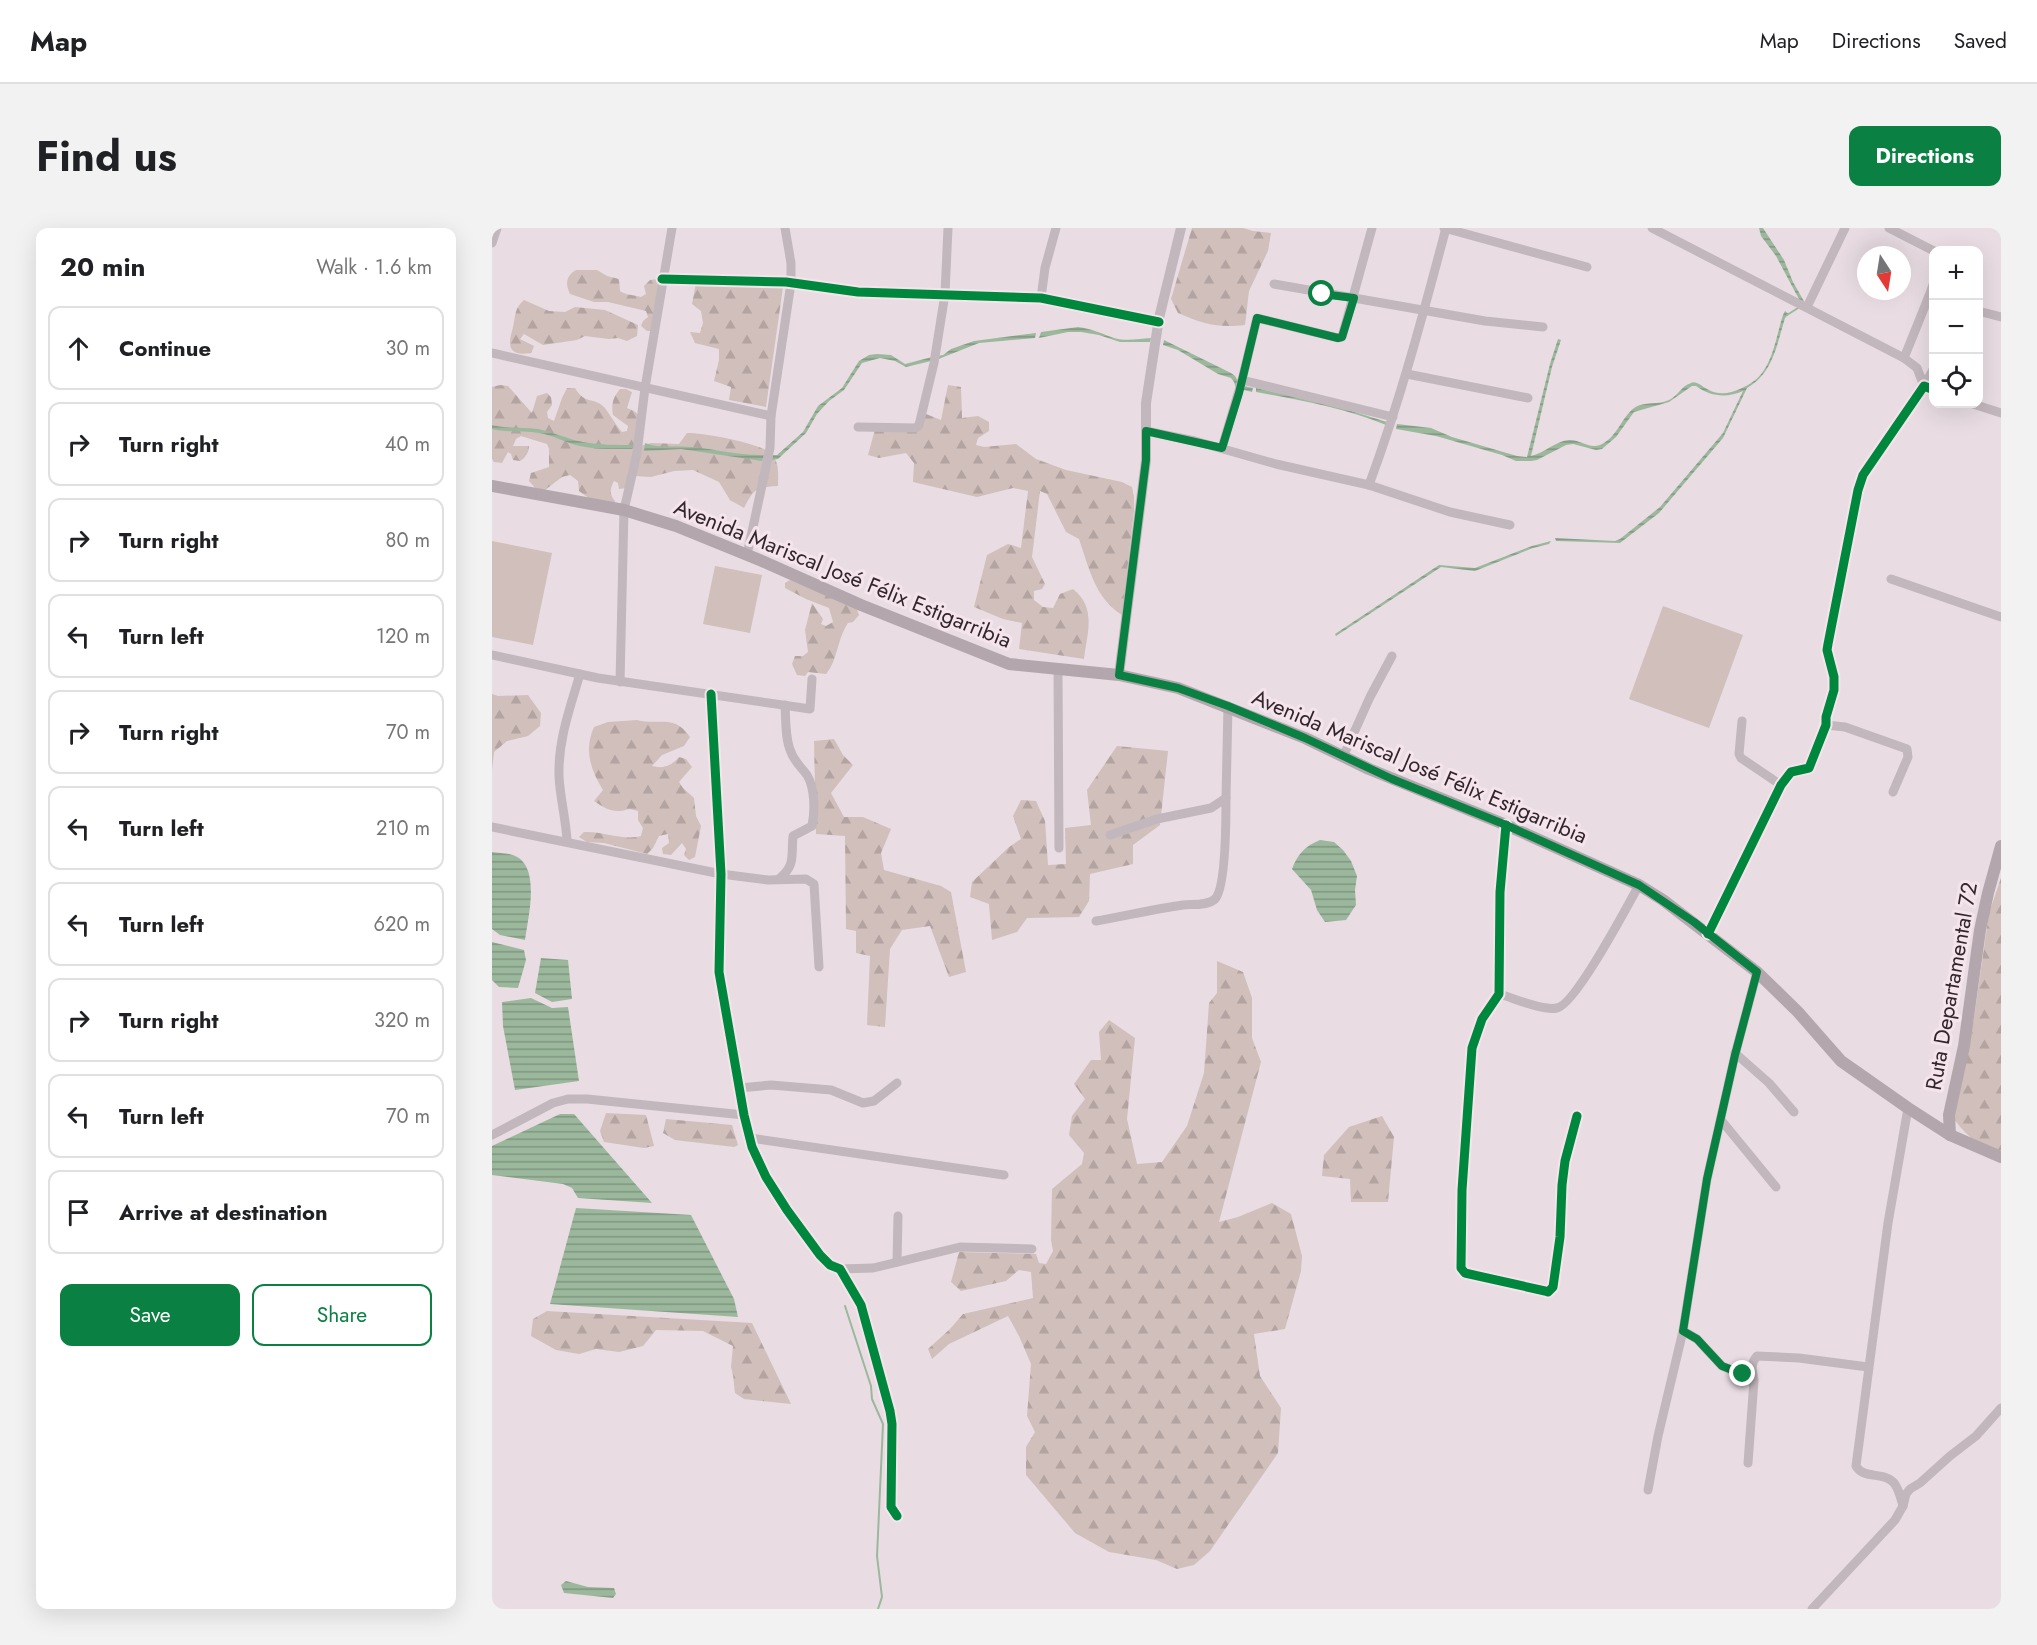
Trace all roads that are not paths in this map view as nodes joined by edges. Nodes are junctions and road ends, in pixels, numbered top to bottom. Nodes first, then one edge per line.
1 (496, 228) edge
2 (672, 228) edge
3 (785, 228) edge
4 (948, 228) edge
5 (1056, 228) edge
6 (1181, 228) edge
7 (1372, 228) edge
8 (1445, 228) edge
9 (1652, 228) edge
10 (1845, 228) edge
11 (1889, 228) edge
12 (492, 243) edge
13 (1929, 248) edge
14 (1587, 267) dead end
15 (662, 279) junction
16 (791, 283) junction
17 (1274, 284) dead end
18 (945, 294) junction
19 (1041, 298) junction
20 (1354, 298) junction
21 (1930, 300) edge
22 (1804, 305) junction
23 (1425, 311) junction
24 (1983, 312) edge
25 (2001, 317) edge
26 (1159, 322) junction
27 (1543, 327) dead end
28 (492, 353) edge
29 (1904, 358) junction
30 (1407, 374) junction
31 (1240, 386) junction
32 (645, 388) junction
33 (1929, 388) edge
34 (1528, 398) dead end
35 (1983, 407) edge
36 (2001, 413) edge
37 (771, 416) junction
38 (1392, 422) junction
39 (858, 427) dead end
40 (1146, 431) junction
41 (1222, 448) junction
42 (1369, 485) junction
43 (492, 486) edge
44 (624, 510) junction
45 (1510, 525) dead end
46 (747, 555) junction
47 (1891, 579) dead end
48 (2001, 617) edge
49 (492, 655) edge
50 (1392, 656) dead end
51 (1058, 669) junction
52 (580, 674) junction
53 (1119, 675) junction
54 (812, 679) dead end
55 (620, 682) junction
56 (711, 694) junction
57 (785, 705) junction
58 (1228, 706) junction
59 (1742, 721) dead end
60 (1826, 725) junction
61 (1343, 757) junction
62 (1781, 784) junction
63 (1893, 792) dead end
64 (1226, 798) junction
65 (1506, 825) junction
66 (492, 827) edge
67 (1110, 835) dead end
68 (567, 842) junction
69 (2001, 846) edge
70 (1059, 848) dead end
71 (720, 874) junction
72 (779, 879) junction
73 (1639, 885) junction
74 (1096, 921) dead end
75 (1708, 934) junction
76 (819, 967) dead end
77 (1757, 972) junction
78 (1499, 994) junction
79 (1735, 1053) junction
80 (897, 1083) dead end
81 (739, 1088) junction
82 (1908, 1108) junction
83 (1794, 1112) dead end
84 (744, 1115) junction
85 (1577, 1116) dead end
86 (1721, 1120) junction
87 (492, 1135) edge
88 (1950, 1135) junction
89 (750, 1138) junction
90 (2001, 1157) edge
91 (1004, 1174) dead end
92 (1776, 1187) dead end
93 (898, 1216) dead end
94 (1032, 1249) dead end
95 (897, 1262) junction
96 (840, 1269) junction
97 (1683, 1331) junction
98 (1868, 1367) junction
99 (1754, 1380) junction
100 (2001, 1408) edge
101 (1748, 1463) dead end
102 (1648, 1490) dead end
103 (1903, 1506) junction
104 (897, 1516) dead end
105 (1812, 1609) edge

1 - 12 street
2 - 15 street
3 - 16 street
4 - 18 street
5 - 19 street
6 - 26 street
7 - 20 street
8 - 14 street
8 - 23 street
9 - 22 street
10 - 22 street
11 - 13 street
15 - 16 street
15 - 32 street
16 - 18 street
16 - 37 street
17 - 20 street
18 - 19 street
18 - 39 street
19 - 26 street
20 - 23 street
20 - 31 street
21 - 29 street
22 - 29 street
23 - 27 street
23 - 30 street
24 - 25 street
26 - 40 street
28 - 32 street
29 - 33 street
30 - 34 street
30 - 38 street
31 - 38 street
31 - 41 street
32 - 37 street
32 - 44 street
33 - 60 street
35 - 36 street
37 - 46 street
38 - 42 street
40 - 41 street
40 - 53 street
41 - 42 street
42 - 45 street
43 - 44 main road, Avenida Mariscal José Félix Estigarribia
44 - 46 main road, Avenida Mariscal José Félix Estigarribia
44 - 55 street
46 - 51 main road, Avenida Mariscal José Félix Estigarribia
47 - 48 street
49 - 52 street
50 - 61 street
51 - 53 main road, Avenida Mariscal José Félix Estigarribia
51 - 70 street
52 - 55 street
52 - 68 street
53 - 58 main road, Avenida Mariscal José Félix Estigarribia
54 - 57 street
55 - 56 street
56 - 57 street
56 - 71 street
57 - 72 street
58 - 61 main road, Avenida Mariscal José Félix Estigarribia
58 - 64 street
59 - 62 street
60 - 62 street
60 - 63 street
61 - 65 main road, Avenida Mariscal José Félix Estigarribia
62 - 75 street
64 - 67 street
64 - 74 street
65 - 73 main road, Avenida Mariscal José Félix Estigarribia
65 - 78 street
66 - 68 street
68 - 71 street
69 - 88 main road, Ruta Departamental 72
71 - 72 street
71 - 81 street
72 - 76 street
73 - 75 main road, Avenida Mariscal José Félix Estigarribia
73 - 78 street
75 - 77 main road, Avenida Mariscal José Félix Estigarribia
77 - 79 street
77 - 82 main road, Avenida Mariscal José Félix Estigarribia
78 - 85 street
79 - 83 street
79 - 86 street
80 - 81 street
81 - 84 street
82 - 88 main road, Avenida Mariscal José Félix Estigarribia
82 - 98 street
84 - 87 street
84 - 89 street
86 - 92 street
86 - 97 street
88 - 90 main road, Avenida Mariscal José Félix Estigarribia
89 - 91 street
89 - 96 street
93 - 95 street
94 - 95 street
95 - 96 street
96 - 104 street
97 - 99 street
97 - 102 street
98 - 99 street
98 - 103 street
99 - 101 street
100 - 103 street
103 - 105 street

